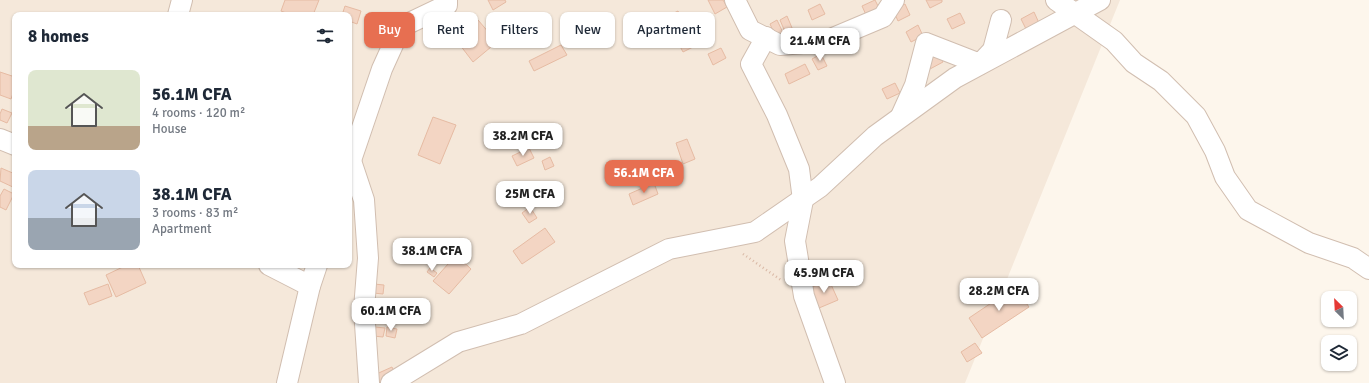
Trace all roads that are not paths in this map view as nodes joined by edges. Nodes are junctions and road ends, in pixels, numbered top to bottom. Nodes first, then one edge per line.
1 (182, 0) edge
2 (735, 0) edge
3 (894, 0) edge
4 (1056, 0) edge
5 (1100, 0) edge
6 (445, 2) edge
7 (179, 12) edge
8 (1075, 12) junction
9 (1001, 20) dead end
10 (766, 37) junction
11 (980, 64) junction
12 (901, 117) junction
13 (0, 139) edge
14 (12, 144) edge
15 (352, 157) edge
16 (352, 168) edge
17 (802, 200) junction
18 (276, 268) edge
19 (316, 268) edge
20 (1369, 269) edge
21 (310, 286) junction
22 (287, 383) edge
23 (369, 383) edge
24 (391, 383) edge
25 (835, 383) edge

1 - 7 street
2 - 10 street
3 - 10 street
4 - 8 street
5 - 8 street
6 - 15 street
8 - 11 street
8 - 20 street
9 - 11 street
10 - 17 street
11 - 12 street
11 - 12 street
12 - 17 street
13 - 14 street
16 - 23 street
17 - 24 street
17 - 25 street
18 - 21 street
19 - 21 street
21 - 22 street

